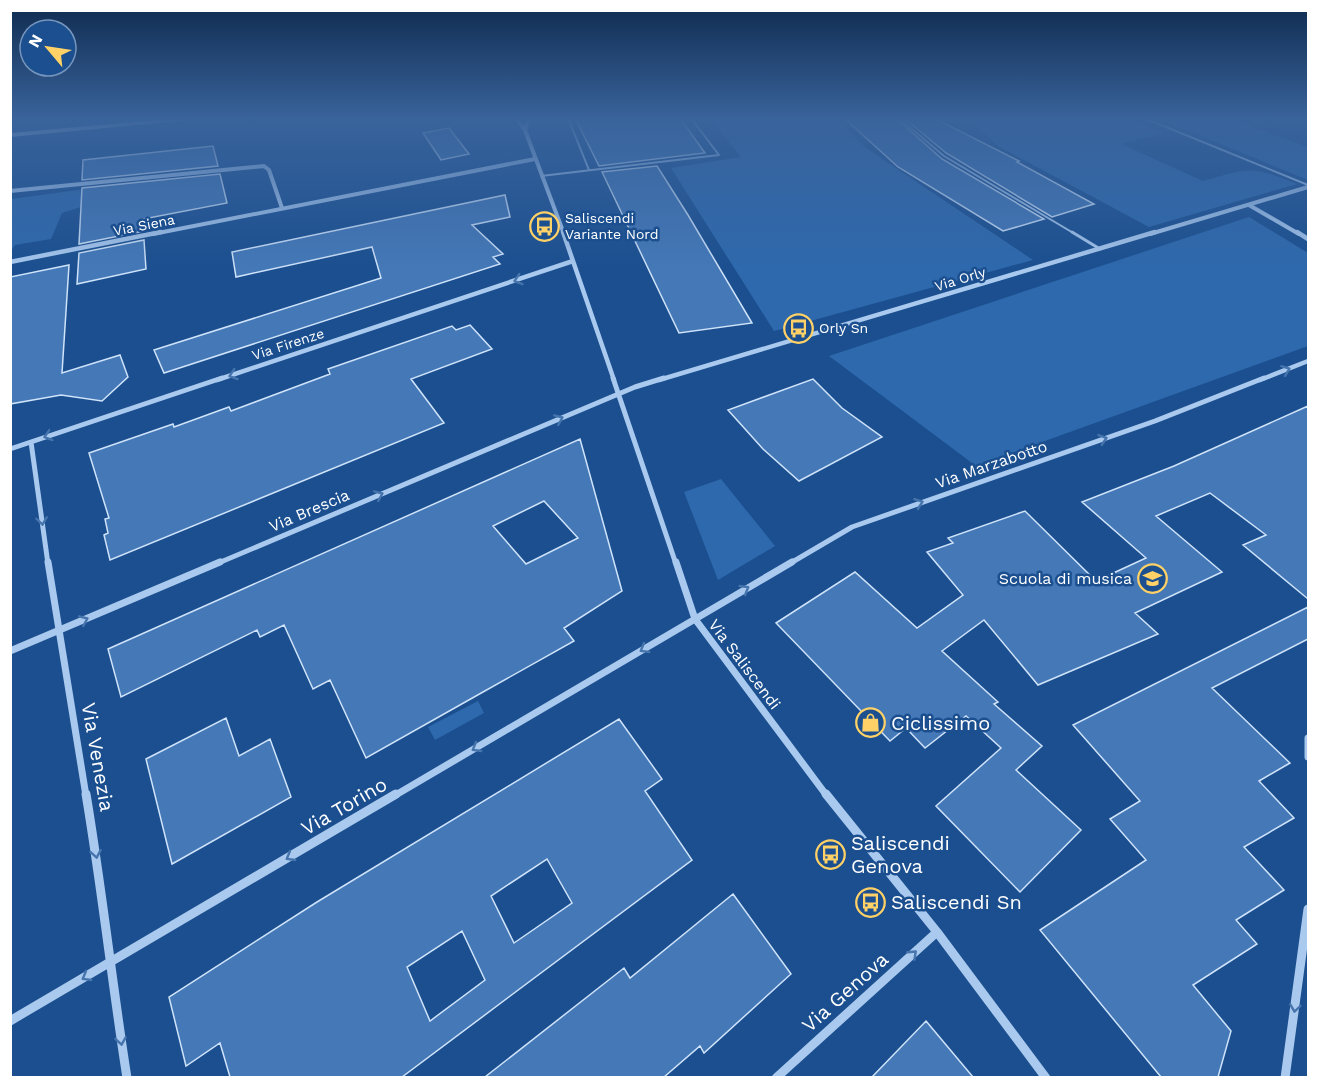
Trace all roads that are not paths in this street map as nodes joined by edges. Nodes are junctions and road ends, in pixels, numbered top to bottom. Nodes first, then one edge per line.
1 (236, 169) edge
2 (267, 169) edge
3 (485, 169) edge
4 (538, 169) edge
5 (600, 169) edge
6 (965, 169) edge
7 (1267, 169) edge
8 (589, 170) joint
9 (541, 176) junction
10 (1308, 186) edge
11 (10, 191) edge
12 (1249, 205) junction
13 (282, 208) junction
14 (1308, 239) edge
15 (1100, 249) junction
16 (573, 261) junction
17 (10, 262) edge
18 (1308, 362) edge
19 (618, 394) junction
20 (30, 442) junction
21 (10, 449) edge
22 (695, 619) junction
23 (58, 631) junction
24 (10, 651) edge
25 (1308, 738) edge
26 (1308, 757) edge
27 (1308, 909) edge
28 (937, 932) junction
29 (109, 963) junction
30 (10, 1021) edge
31 (127, 1077) edge
32 (776, 1077) edge
33 (1046, 1077) edge
34 (1285, 1077) edge

1 - 11 street
2 - 13 street
3 - 13 street, Via Siena
4 - 9 street, Via Saliscendi
5 - 8 lane
6 - 15 lane
7 - 10 lane
8 - 9 lane
9 - 16 street, Via Saliscendi
10 - 12 street, Via Orly
12 - 14 street
12 - 15 street, Via Orly
13 - 17 street, Via Siena
15 - 19 street, Via Orly
16 - 19 street, Via Saliscendi
16 -> 20 street, Via Firenze
22 -> 18 street, Via Marzabotto
19 - 22 street, Via Saliscendi
23 -> 19 street, Via Brescia
20 - 21 street, Via Firenze
20 -> 23 street, Via Venezia
22 - 28 street, Via Saliscendi
22 -> 29 street, Via Torino
23 - 24 street, Via Brescia
23 -> 29 street, Via Venezia
25 - 26 street
27 -> 34 street
32 -> 28 street, Via Genova
28 - 33 street, Via Saliscendi
29 -> 30 street, Via Torino
29 -> 31 street, Via Venezia

